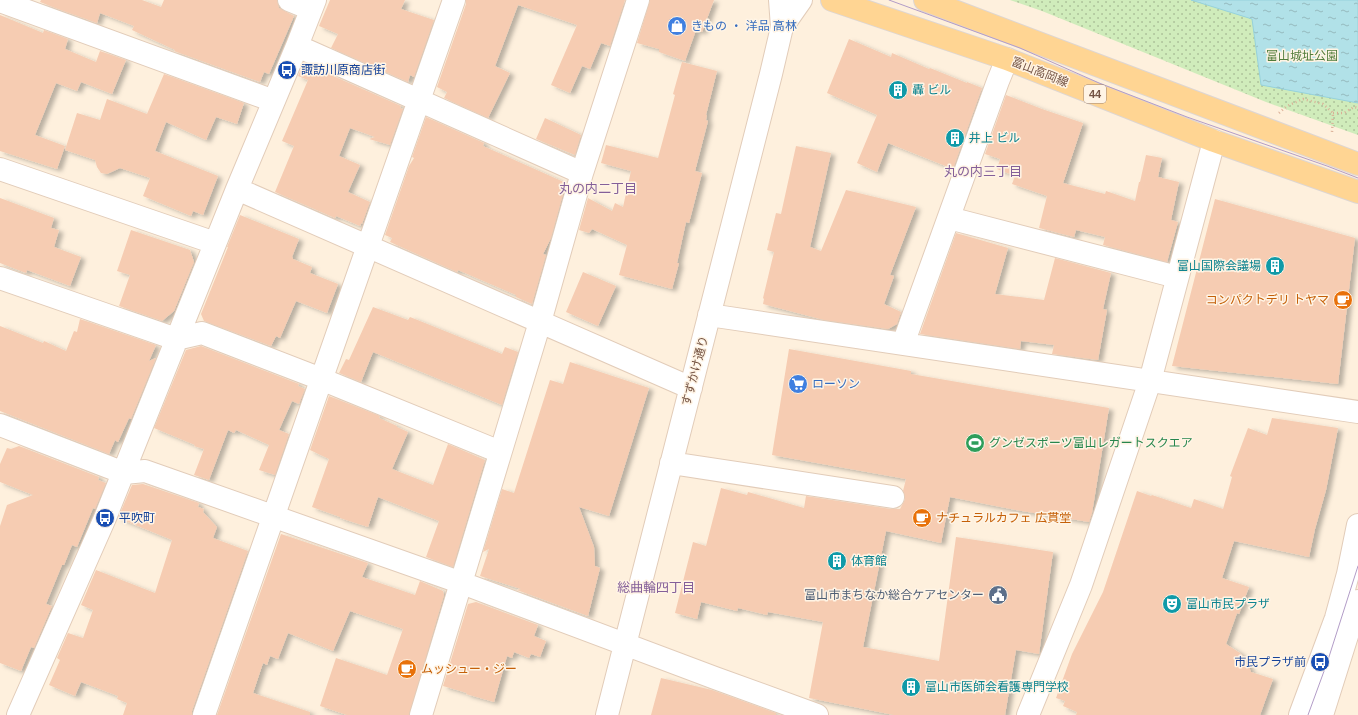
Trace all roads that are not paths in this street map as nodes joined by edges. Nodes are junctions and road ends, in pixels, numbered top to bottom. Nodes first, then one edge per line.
1 (289, 0) edge
2 (454, 0) edge
3 (638, 0) edge
4 (780, 0) edge
5 (801, 0) edge
6 (832, 0) edge
7 (925, 0) edge
8 (0, 1) edge
9 (313, 5) edge
10 (782, 28) junction
11 (297, 46) junction
12 (1007, 59) junction
13 (419, 100) junction
14 (274, 101) junction
15 (1214, 141) junction
16 (1358, 164) edge
17 (0, 170) edge
18 (582, 173) junction
19 (237, 188) junction
20 (1358, 192) edge
21 (949, 218) junction
22 (215, 243) junction
23 (368, 246) junction
24 (1178, 277) junction
25 (0, 278) edge
26 (710, 315) junction
27 (540, 322) junction
28 (176, 340) junction
29 (903, 344) junction
30 (321, 378) junction
31 (1150, 381) junction
32 (691, 388) junction
33 (1358, 412) edge
34 (0, 425) edge
35 (500, 452) junction
36 (671, 463) junction
37 (124, 473) junction
38 (893, 497) dead end
39 (273, 516) junction
40 (1358, 525) edge
41 (462, 582) junction
42 (1358, 601) edge
43 (626, 644) junction
44 (18, 715) edge
45 (204, 715) edge
46 (421, 715) edge
47 (607, 715) edge
48 (817, 715) edge
49 (1028, 715) edge
50 (1300, 715) edge
51 (1322, 715) edge

1 - 9 street
2 - 13 street
3 - 18 street
4 - 10 street
5 - 10 street
6 - 12 main road, 富山高岡線 / 44
7 - 16 main road, 44
8 - 14 street
9 - 11 street
10 - 26 street, すずかけ通り
11 - 13 street
11 - 14 street
12 - 15 main road, 富山高岡線 / 44
12 - 21 street
13 - 18 street
13 - 23 street
14 - 19 street
15 - 20 main road, 富山高岡線 / 44
15 - 24 street
17 - 22 street
18 - 27 street
19 - 22 street
19 - 23 street
21 - 24 street
21 - 29 street
22 - 28 street
23 - 27 street
23 - 30 street
24 - 31 street
25 - 28 street
26 - 29 street
26 - 32 street, すずかけ通り
27 - 32 street
27 - 35 street
28 - 30 street
28 - 37 street
29 - 31 street
30 - 35 street
30 - 39 street
31 - 33 street
31 - 49 street
32 - 36 street, すずかけ通り
34 - 37 street
35 - 41 street
36 - 38 street
36 - 43 street, すずかけ通り
37 - 39 street
37 - 44 street
39 - 41 street
39 - 45 street
40 - 50 street
41 - 43 street
41 - 46 street
42 - 51 street
43 - 47 street, すずかけ通り
43 - 48 street

